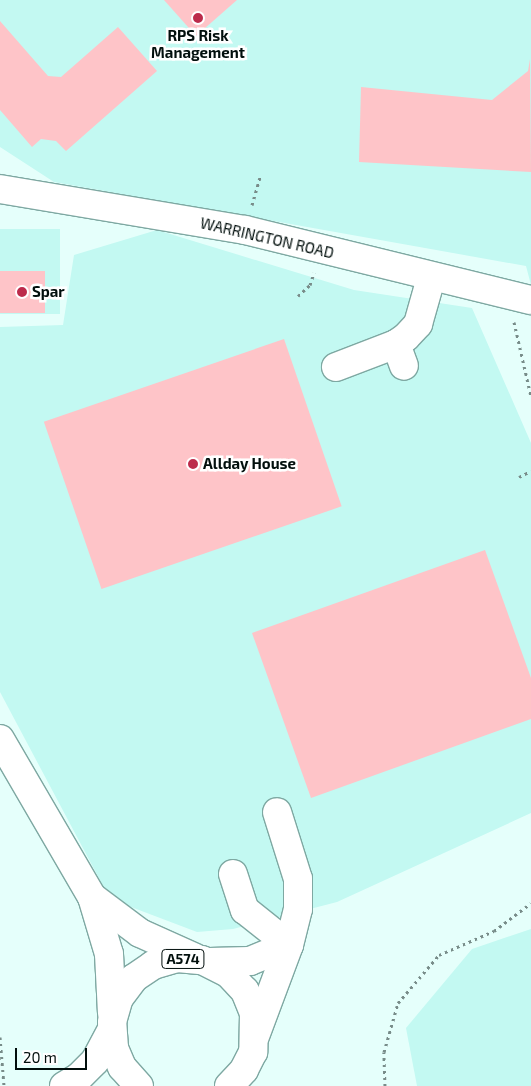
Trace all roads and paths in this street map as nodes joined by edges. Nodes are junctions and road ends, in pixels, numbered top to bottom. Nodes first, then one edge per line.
1 (261, 174) dead end
2 (0, 189) edge
3 (251, 207) dead end
4 (315, 271) dead end
5 (431, 278) junction
6 (298, 296) dead end
7 (524, 299) edge
8 (336, 367) dead end
9 (531, 396) edge
10 (531, 471) edge
11 (519, 477) dead end
12 (0, 739) edge
13 (277, 812) dead end
14 (233, 874) dead end
15 (92, 897) junction
16 (531, 903) edge
17 (289, 945) junction
18 (205, 961) junction
19 (112, 1025) junction
20 (0, 1037) edge
21 (254, 1044) junction
22 (4, 1086) edge
23 (64, 1086) edge
24 (140, 1086) edge
25 (229, 1086) edge
26 (256, 1086) edge
27 (385, 1086) edge

1 - 3 path
2 - 5 main road, WARRINGTON ROAD
4 - 6 path
5 - 7 main road, WARRINGTON ROAD
5 - 8 main road
7 - 9 path
10 - 11 path
12 - 15 main road, A574
13 - 17 main road
14 - 17 main road
15 - 18 main road, A574
15 - 19 main road, A574
16 - 27 path
17 - 18 main road
17 - 21 main road
18 - 19 main road, A574
18 - 21 main road, A574
19 - 23 main road
19 - 24 main road, A574
20 - 22 path
21 - 25 main road
21 - 26 main road, A574

